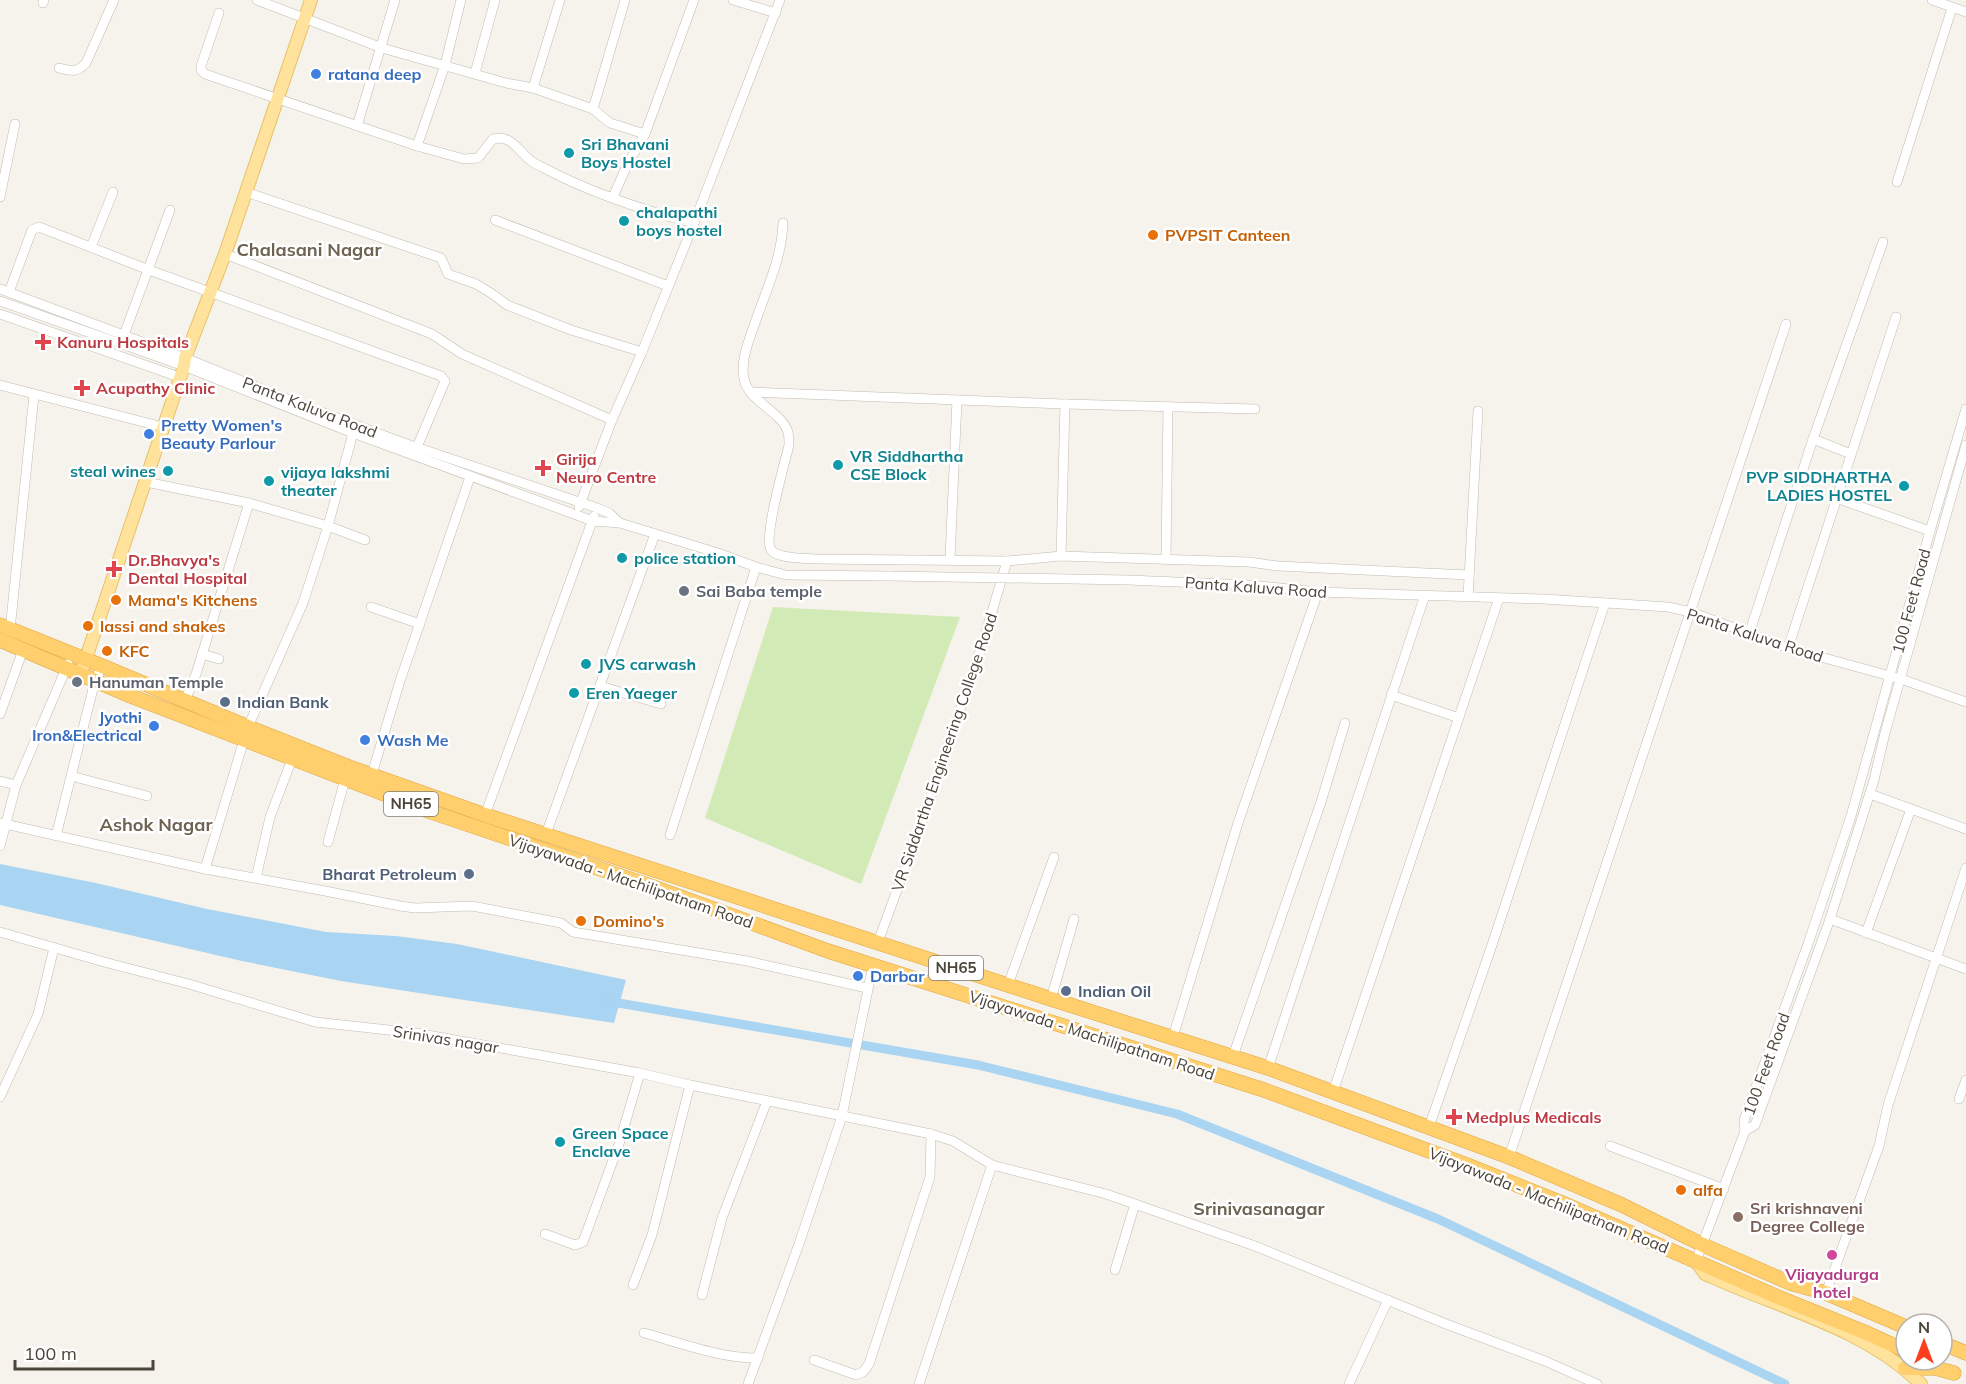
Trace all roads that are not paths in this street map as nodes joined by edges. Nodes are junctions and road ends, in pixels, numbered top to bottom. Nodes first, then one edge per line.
1 (114, 0) edge
2 (257, 0) edge
3 (311, 0) edge
4 (395, 0) edge
5 (462, 0) edge
6 (495, 0) edge
7 (560, 0) edge
8 (625, 0) edge
9 (694, 0) edge
10 (732, 0) edge
11 (780, 0) edge
12 (1932, 0) edge
13 (1952, 8) junction
14 (1966, 12) edge
15 (219, 13) dead end
16 (776, 13) junction
17 (305, 18) junction
18 (382, 48) junction
19 (445, 65) junction
20 (60, 68) dead end
21 (475, 73) junction
22 (533, 88) junction
23 (278, 99) junction
24 (593, 109) junction
25 (15, 124) dead end
26 (357, 126) junction
27 (645, 134) junction
28 (417, 146) junction
29 (1897, 182) dead end
30 (113, 192) dead end
31 (246, 192) junction
32 (0, 197) edge
33 (613, 197) junction
34 (170, 210) dead end
35 (495, 220) dead end
36 (694, 223) junction
37 (783, 223) dead end
38 (1883, 242) dead end
39 (91, 247) junction
40 (225, 254) junction
41 (149, 270) junction
42 (668, 286) junction
43 (4, 290) edge
44 (211, 292) junction
45 (0, 301) edge
46 (0, 314) edge
47 (1896, 317) dead end
48 (1786, 324) dead end
49 (124, 335) junction
50 (642, 352) junction
51 (183, 367) junction
52 (0, 385) edge
53 (750, 392) junction
54 (34, 395) junction
55 (957, 400) junction
56 (1065, 404) junction
57 (1168, 407) junction
58 (1255, 409) dead end
59 (1966, 409) edge
60 (1478, 411) dead end
61 (612, 420) junction
62 (163, 427) junction
63 (353, 433) junction
64 (1813, 439) junction
65 (1966, 445) edge
66 (417, 447) junction
67 (1851, 454) junction
68 (470, 477) junction
69 (146, 482) junction
70 (1836, 498) junction
71 (581, 502) junction
72 (249, 503) junction
73 (597, 507) junction
74 (575, 514) junction
75 (593, 521) junction
76 (620, 523) junction
77 (328, 526) junction
78 (1930, 531) junction
79 (655, 534) junction
80 (365, 540) dead end
81 (1061, 556) junction
82 (950, 559) junction
83 (1167, 559) junction
84 (1007, 561) junction
85 (756, 567) junction
86 (1469, 575) junction
87 (1318, 592) junction
88 (1425, 595) junction
89 (1468, 597) junction
90 (1499, 598) junction
91 (1605, 603) junction
92 (371, 608) dead end
93 (1691, 612) junction
94 (420, 624) junction
95 (5, 627) edge
96 (1749, 634) junction
97 (0, 640) edge
98 (1788, 648) junction
99 (23, 650) junction
100 (202, 654) junction
101 (79, 657) junction
102 (219, 659) dead end
103 (102, 666) junction
104 (66, 667) junction
105 (80, 674) junction
106 (1890, 676) junction
107 (1901, 679) junction
108 (95, 681) junction
109 (600, 686) junction
110 (1391, 695) junction
111 (185, 701) junction
112 (1966, 702) edge
113 (661, 704) dead end
114 (0, 714) edge
115 (1460, 718) junction
116 (1345, 723) dead end
117 (246, 734) junction
118 (292, 759) junction
119 (372, 774) junction
120 (71, 776) junction
121 (345, 779) junction
122 (0, 781) edge
123 (16, 785) junction
124 (1870, 794) junction
125 (147, 796) dead end
126 (1911, 809) junction
127 (485, 815) junction
128 (3, 823) edge
129 (1966, 829) edge
130 (546, 834) junction
131 (670, 835) dead end
132 (56, 836) junction
133 (328, 842) dead end
134 (0, 846) edge
135 (1054, 857) dead end
136 (1966, 868) edge
137 (205, 869) junction
138 (256, 878) junction
139 (1074, 919) dead end
140 (1830, 919) junction
141 (0, 932) edge
142 (1866, 933) junction
143 (878, 942) junction
144 (54, 948) junction
145 (1937, 959) junction
146 (873, 965) junction
147 (1966, 969) edge
148 (1008, 985) junction
149 (867, 988) junction
150 (1051, 999) junction
151 (1173, 1037) junction
152 (1233, 1056) junction
153 (1268, 1068) junction
154 (640, 1073) junction
155 (1966, 1080) edge
156 (690, 1085) junction
157 (1333, 1092) junction
158 (0, 1097) edge
159 (1959, 1099) dead end
160 (767, 1101) junction
161 (842, 1116) junction
162 (1429, 1127) junction
163 (1745, 1131) junction
164 (931, 1134) junction
165 (1610, 1146) dead end
166 (1509, 1157) junction
167 (992, 1166) junction
168 (1724, 1189) junction
169 (1135, 1204) junction
170 (1622, 1205) junction
171 (1611, 1224) junction
172 (545, 1234) dead end
173 (1703, 1245) junction
174 (1696, 1261) junction
175 (1115, 1270) dead end
176 (633, 1285) dead end
177 (1827, 1293) junction
178 (702, 1295) dead end
179 (1388, 1300) junction
180 (1894, 1322) edge
181 (644, 1333) dead end
182 (1894, 1346) edge
183 (758, 1358) junction
184 (814, 1360) dead end
185 (1894, 1361) edge
186 (1909, 1372) edge
187 (748, 1384) edge
188 (919, 1384) edge
189 (1349, 1384) edge
190 (1597, 1384) edge
191 (1921, 1384) edge

1 - 20 street
2 - 17 street
3 - 17 main road
4 - 18 street
5 - 19 street
6 - 21 street
7 - 22 street
8 - 24 street
9 - 27 street
10 - 16 street
11 - 16 street
12 - 13 street
13 - 14 street
13 - 29 street
15 - 23 street
16 - 36 street
17 - 18 street
17 - 23 main road
18 - 19 street
18 - 26 street
19 - 21 street
19 - 28 street
21 - 22 street
22 - 24 street
23 - 26 street
23 - 31 main road
24 - 27 street
25 - 32 street
26 - 28 street
27 - 33 street
28 - 33 street
30 - 39 street
31 - 40 main road
31 - 50 street
33 - 36 street
34 - 41 street
35 - 42 street
36 - 42 street
37 - 53 street
38 - 64 street
39 - 41 street
39 - 43 street
40 - 44 main road
40 - 61 street
41 - 44 street
41 - 49 street
42 - 50 street
43 - 49 street, Panta Kaluva Road
44 - 51 main road
44 - 66 street
45 - 51 street, Panta Kaluva Road
46 - 51 street
47 - 67 street
48 - 93 street
49 - 51 street, Panta Kaluva Road
50 - 61 street
51 - 62 main road
51 - 63 street, Panta Kaluva Road
51 - 66 street, Panta Kaluva Road
52 - 54 street
53 - 55 street
53 - 82 street
54 - 62 street
54 - 95 street
55 - 56 street
55 - 82 street
56 - 57 street
56 - 81 street
57 - 58 street
57 - 83 street
59 - 78 street, 100 Feet Road
60 - 86 street
61 - 71 street
62 - 69 main road
63 - 68 street, Panta Kaluva Road
63 - 77 street
64 - 67 street
64 - 96 street
65 - 107 street, 100 Feet Road
66 - 71 street, Panta Kaluva Road
67 - 70 street
68 - 74 street, Panta Kaluva Road
68 - 94 street
69 - 72 street
69 - 101 main road
70 - 78 street
70 - 98 street
71 - 73 street, Panta Kaluva Road
71 - 74 street
72 - 77 street
72 - 100 street
73 - 75 street
73 - 76 street, Panta Kaluva Road
74 - 75 street, Panta Kaluva Road
75 - 76 street, Panta Kaluva Road
75 - 127 street
76 - 79 street, Panta Kaluva Road
77 - 80 street
77 - 117 street
78 - 106 street, 100 Feet Road
79 - 85 street, Panta Kaluva Road
79 - 109 street
81 - 83 street
81 - 84 street
82 - 84 street
83 - 86 street
84 - 143 street, VR Siddartha Engineering College Road
85 - 87 street, Panta Kaluva Road, bridge
85 - 131 street
86 - 89 street
87 - 88 street, Panta Kaluva Road
87 - 151 street
88 - 89 street, Panta Kaluva Road
88 - 110 street
89 - 90 street, Panta Kaluva Road
90 - 91 street, Panta Kaluva Road
90 - 115 street
91 - 93 street, Panta Kaluva Road
91 - 162 street
92 - 94 street
93 - 96 street, Panta Kaluva Road
93 - 166 street
94 - 119 street
95 - 101 highway, Vijayawada - Machilipatnam Road / NH65
96 - 98 street, Panta Kaluva Road
97 - 99 highway, Vijayawada - Machilipatnam Road / NH65
98 - 106 street, Panta Kaluva Road
99 - 104 highway, Vijayawada - Machilipatnam Road / NH65
99 - 114 street
100 - 102 street
100 - 111 street
101 - 103 highway, Vijayawada - Machilipatnam Road / NH65
101 - 104 street
101 - 105 main road
103 - 108 street
103 - 111 highway, Vijayawada - Machilipatnam Road / NH65
104 - 105 highway, Vijayawada - Machilipatnam Road / NH65
104 - 123 street
105 - 108 highway, Vijayawada - Machilipatnam Road / NH65
106 - 107 street, Panta Kaluva Road
106 - 163 street, 100 Feet Road
107 - 112 street, Panta Kaluva Road
107 - 124 street, 100 Feet Road
108 - 117 highway, Vijayawada - Machilipatnam Road / NH65
108 - 120 street
109 - 113 street
109 - 130 street
110 - 115 street
110 - 153 street
111 - 117 highway, Vijayawada - Machilipatnam Road / NH65
115 - 157 street
116 - 152 street
117 - 118 highway, Vijayawada - Machilipatnam Road / NH65
117 - 119 highway, Vijayawada - Machilipatnam Road / NH65
117 - 137 street
118 - 121 highway, Vijayawada - Machilipatnam Road / NH65
118 - 138 street
119 - 127 highway, Vijayawada - Machilipatnam Road / NH65
120 - 125 street
120 - 132 street
121 - 133 street
121 - 146 highway, Vijayawada - Machilipatnam Road / NH65
122 - 123 street
123 - 128 street
124 - 126 street
124 - 140 street, 100 Feet Road
126 - 129 street
126 - 142 street
127 - 130 highway, Vijayawada - Machilipatnam Road / NH65
128 - 132 street
128 - 134 street
130 - 143 highway, Vijayawada - Machilipatnam Road / NH65
132 - 137 street
135 - 148 street
136 - 145 street
137 - 138 street
138 - 149 street
139 - 150 street
140 - 142 street
140 - 163 street, 100 Feet Road
141 - 144 street, Srinivas nagar
142 - 145 street
143 - 148 highway, Vijayawada - Machilipatnam Road / NH65
144 - 154 street, Srinivas nagar
144 - 158 street
145 - 147 street
145 - 177 street
146 - 149 street
146 - 171 highway, Vijayawada - Machilipatnam Road / NH65
148 - 150 highway, Vijayawada - Machilipatnam Road / NH65
149 - 161 street
150 - 151 highway, Vijayawada - Machilipatnam Road / NH65
151 - 152 highway, Vijayawada - Machilipatnam Road / NH65
152 - 153 highway, Vijayawada - Machilipatnam Road / NH65
153 - 157 highway, Vijayawada - Machilipatnam Road / NH65
154 - 156 street, Srinivas nagar
154 - 172 street
155 - 159 street
156 - 160 street, Srinivas nagar
156 - 176 street
157 - 162 highway, Vijayawada - Machilipatnam Road / NH65
160 - 161 street, Srinivas nagar
160 - 178 street
161 - 164 street, Srinivas nagar
161 - 183 street
162 - 166 highway, Vijayawada - Machilipatnam Road / NH65
163 - 168 street
164 - 167 street, Srinivas nagar
164 - 184 street
165 - 168 street
166 - 170 highway, Vijayawada - Machilipatnam Road / NH65
167 - 169 street, Srinivas nagar
167 - 188 street
168 - 173 street
169 - 175 street
169 - 179 street, Srinivas nagar
170 - 171 highway
170 - 173 highway, Vijayawada - Machilipatnam Road / NH65
171 - 174 highway, Vijayawada - Machilipatnam Road / NH65
173 - 174 street
173 - 177 highway, Vijayawada - Machilipatnam Road / NH65
174 - 182 highway, Vijayawada - Machilipatnam Road / NH65
174 - 185 main road
177 - 180 highway, Vijayawada - Machilipatnam Road / NH65
179 - 189 street
179 - 190 street, Srinivas nagar
181 - 183 street
183 - 187 street
186 - 191 main road

